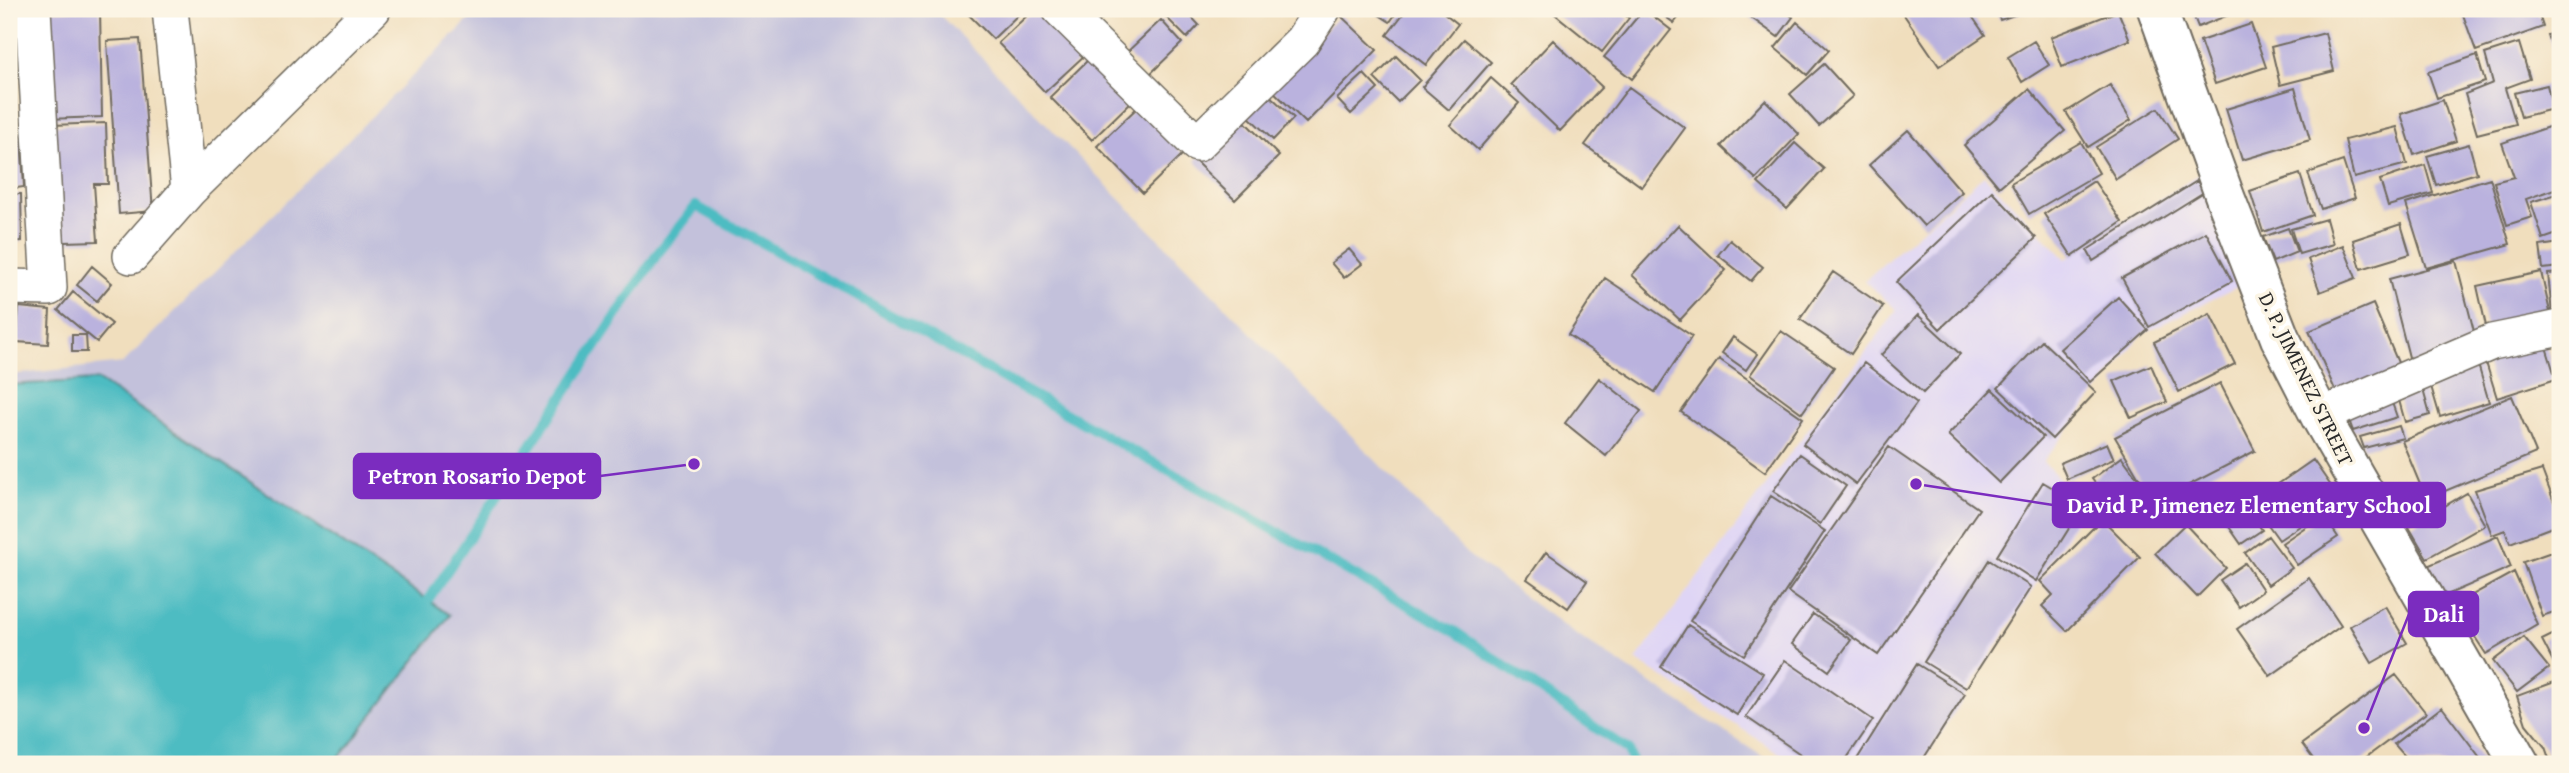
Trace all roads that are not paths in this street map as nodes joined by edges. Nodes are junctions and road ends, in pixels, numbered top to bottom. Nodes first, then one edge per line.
1 (33, 9) edge
2 (373, 9) edge
3 (1060, 9) edge
4 (1323, 9) edge
5 (2157, 9) edge
6 (172, 11) edge
7 (190, 190) junction
8 (131, 256) dead end
9 (9, 287) edge
10 (2560, 328) edge
11 (2320, 416) junction
12 (2520, 764) edge

1 - 9 street
2 - 7 street
3 - 4 street
5 - 11 street, D. P. JIMENEZ STREET
6 - 7 street
7 - 8 street
10 - 11 street
11 - 12 street, D. P. JIMENEZ STREET

